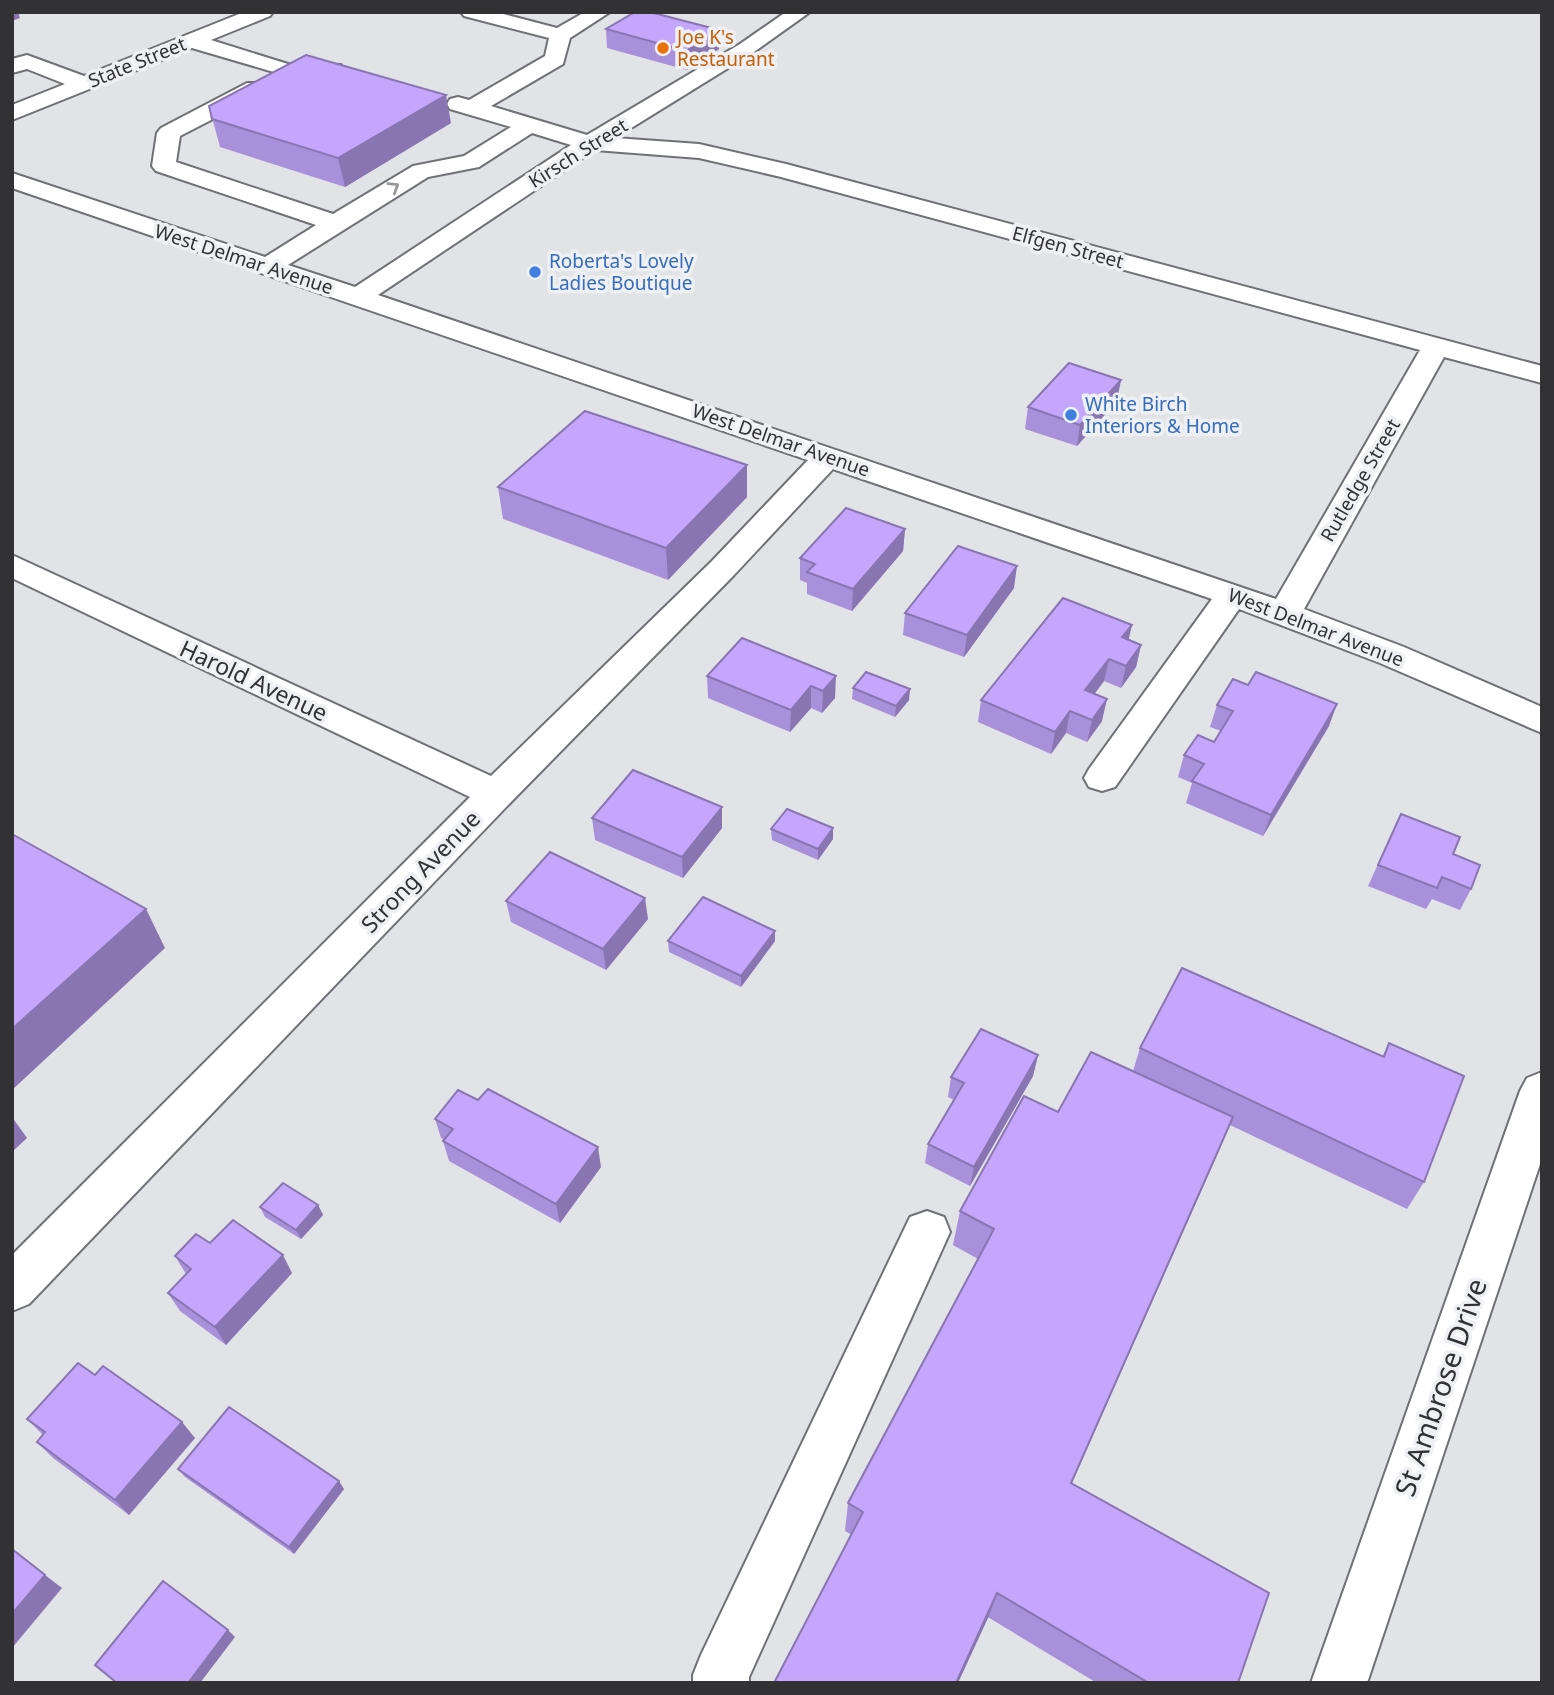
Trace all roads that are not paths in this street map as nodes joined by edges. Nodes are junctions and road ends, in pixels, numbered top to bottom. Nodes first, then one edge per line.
1 (215, 12) edge
2 (263, 12) edge
3 (471, 12) edge
4 (600, 12) edge
5 (800, 12) edge
6 (240, 21) junction
7 (560, 35) junction
8 (191, 41) junction
9 (24, 57) edge
10 (288, 70) junction
11 (357, 74) edge
12 (84, 84) junction
13 (434, 96) edge
14 (472, 108) junction
15 (12, 113) edge
16 (529, 125) junction
17 (590, 143) junction
18 (12, 180) edge
19 (336, 223) junction
20 (267, 267) junction
21 (358, 297) junction
22 (1436, 346) junction
23 (1542, 375) edge
24 (829, 456) junction
25 (12, 565) edge
26 (1232, 594) junction
27 (1284, 613) junction
28 (1542, 721) edge
29 (1102, 778) dead end
30 (496, 794) junction
31 (1542, 1091) edge
32 (927, 1233) dead end
33 (12, 1288) edge
34 (721, 1683) edge
35 (1339, 1683) edge

1 - 6 street
2 - 6 street, State Street
3 - 7 street
4 - 7 street
5 - 17 street, Kirsch Street
6 - 8 street, State Street
7 - 14 street
8 - 10 street
8 - 12 street, State Street
9 - 12 street
10 - 11 street
10 - 19 street
12 - 15 street, State Street
13 - 14 street, Elfgen Street
14 - 16 street, Elfgen Street
16 - 17 street, Elfgen Street
19 -> 16 street
17 - 21 street, Kirsch Street
17 - 22 street, Elfgen Street
18 - 20 street, West Delmar Avenue
19 - 20 street
20 - 21 street, West Delmar Avenue
21 - 24 street, West Delmar Avenue
22 - 23 street, Elfgen Street
22 - 27 street, Rutledge Street
24 - 26 street, West Delmar Avenue
24 - 30 street, Strong Avenue
25 - 30 street, Harold Avenue
26 - 27 street, West Delmar Avenue
26 - 29 street
27 - 28 street, West Delmar Avenue
30 - 33 street, Strong Avenue
31 - 35 street, St Ambrose Drive
32 - 34 street

